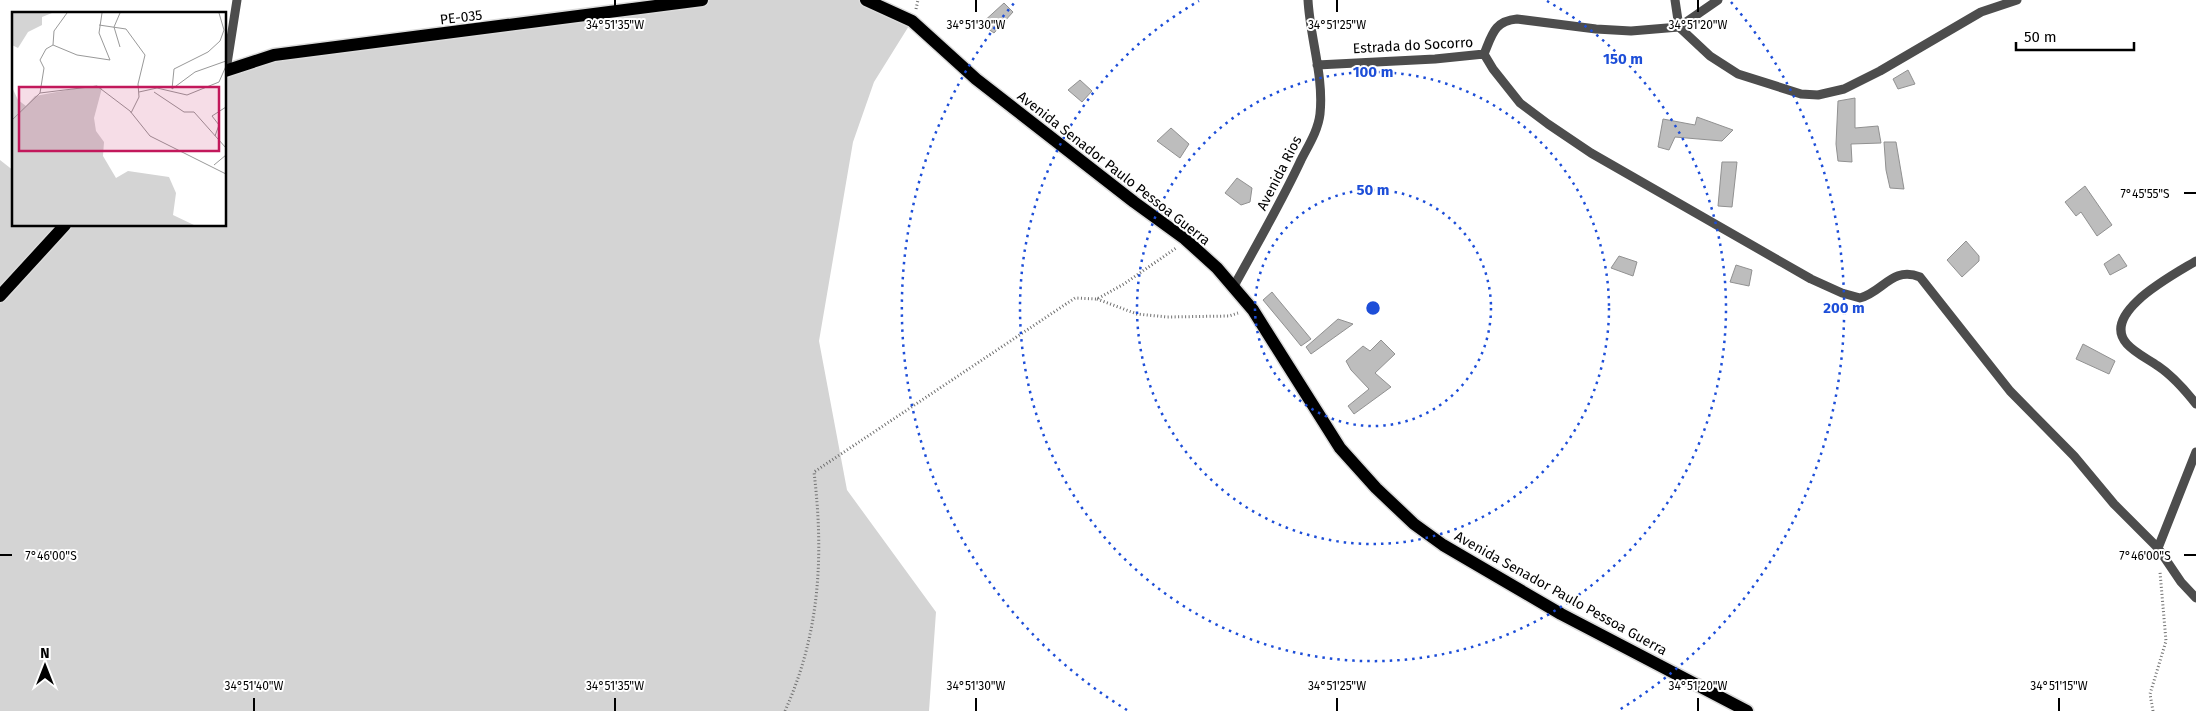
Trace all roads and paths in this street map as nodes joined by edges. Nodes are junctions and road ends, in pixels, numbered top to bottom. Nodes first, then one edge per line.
1 (237, 0) edge
2 (702, 0) edge
3 (866, 0) edge
4 (1308, 0) edge
5 (1675, 0) edge
6 (1718, 0) edge
7 (2017, 0) edge
8 (1679, 27) junction
9 (1484, 54) junction
10 (226, 64) edge
11 (1317, 64) junction
12 (226, 70) edge
13 (64, 226) edge
14 (1185, 238) junction
15 (2196, 261) edge
16 (1234, 286) junction
17 (0, 296) edge
18 (1097, 299) junction
19 (1253, 310) junction
20 (2196, 404) edge
21 (2196, 452) edge
22 (2158, 548) junction
23 (2196, 598) edge
24 (785, 711) edge
25 (1747, 711) edge
26 (2153, 711) edge

1 - 10 street
2 - 12 main road, PE-035 / PE-035
3 - 14 main road, Avenida Senador Paulo Pessoa Guerra
4 - 11 street, Avenida Rios
5 - 8 street
6 - 8 street
7 - 8 street
8 - 9 street, Estrada do Socorro
9 - 11 street, Estrada do Socorro
9 - 22 street
11 - 16 street, Avenida Rios
13 - 17 main road
14 - 16 main road, Avenida Senador Paulo Pessoa Guerra
14 - 18 path
15 - 20 street
16 - 19 main road, Avenida Senador Paulo Pessoa Guerra
18 - 19 path
18 - 24 path
19 - 25 main road, Avenida Senador Paulo Pessoa Guerra
21 - 22 street
22 - 23 street
22 - 26 path

